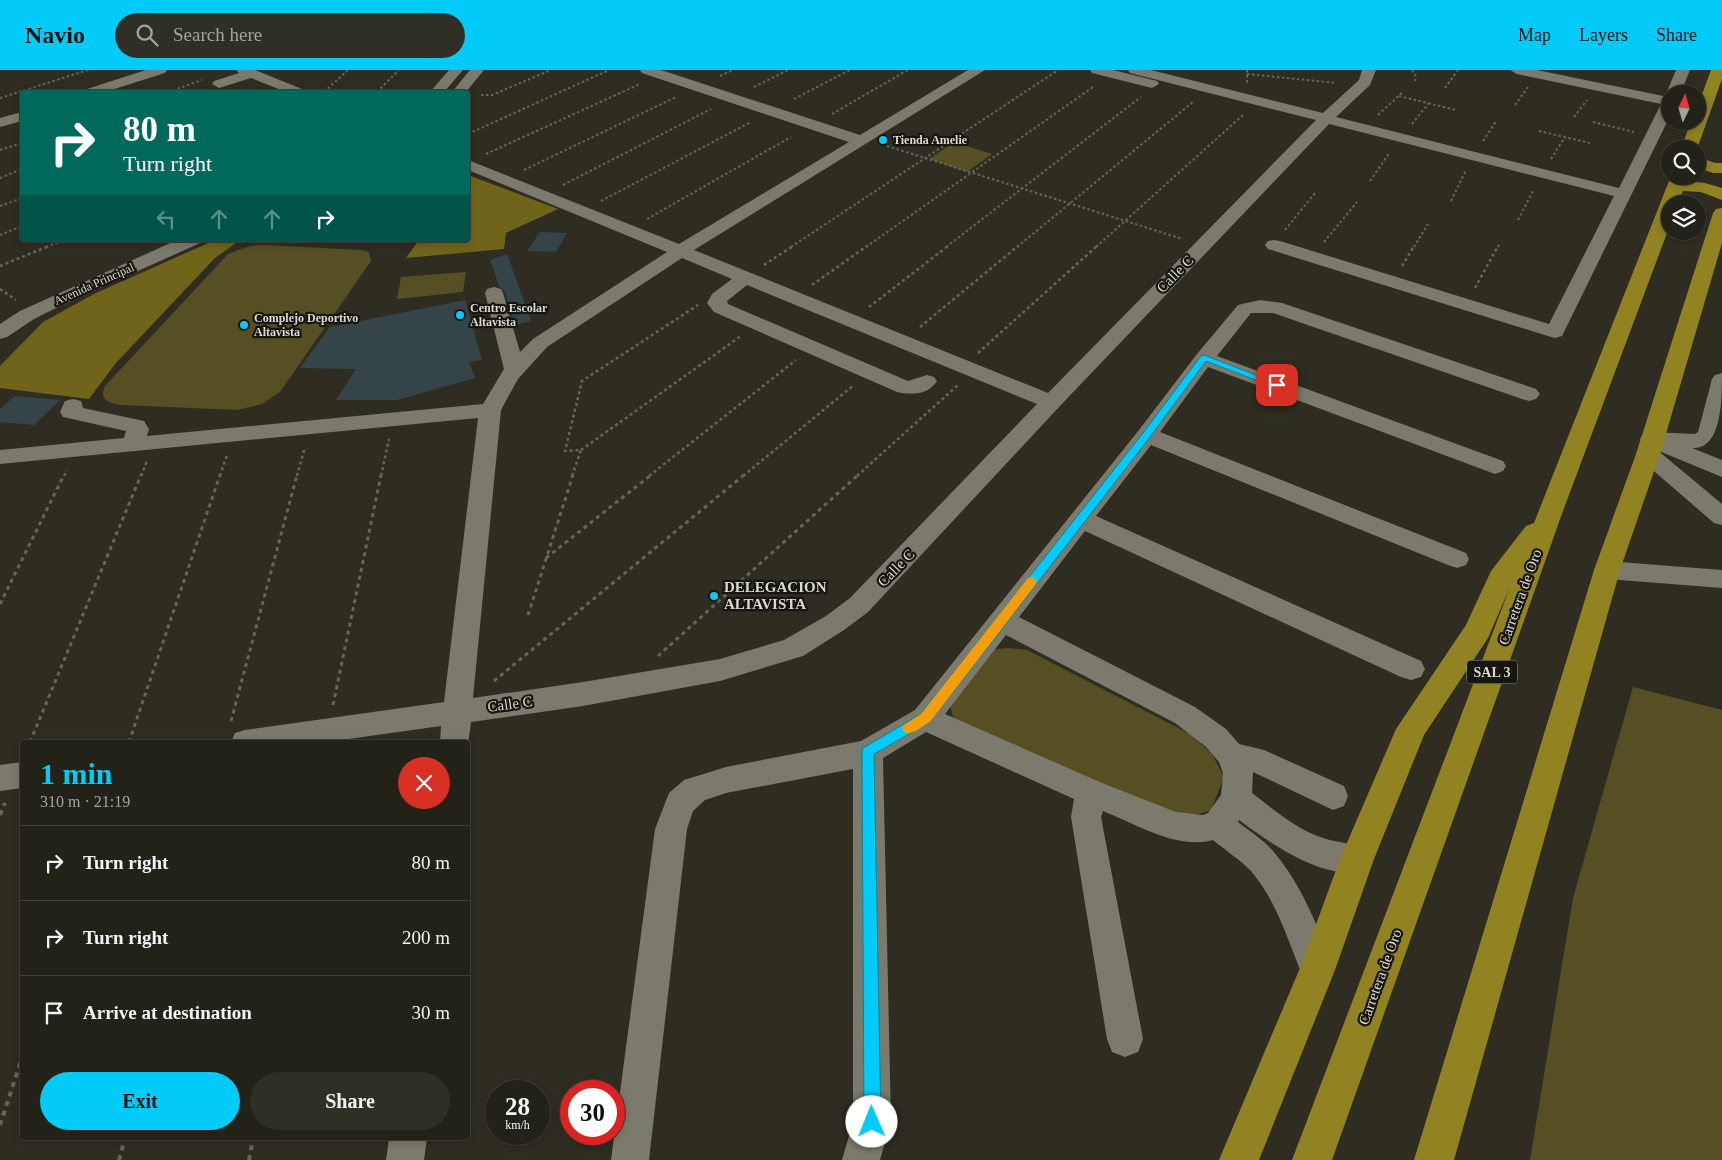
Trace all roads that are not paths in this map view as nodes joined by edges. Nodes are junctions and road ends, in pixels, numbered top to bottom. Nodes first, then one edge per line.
1 (160, 70) edge
2 (456, 70) edge
3 (477, 70) edge
4 (978, 70) edge
5 (1135, 70) edge
6 (1175, 70) edge
7 (1517, 70) edge
8 (1683, 70) edge
9 (1718, 70) edge
10 (247, 72) edge
11 (654, 72) edge
12 (1104, 72) edge
13 (1365, 78) edge
14 (1677, 85) edge
15 (98, 90) edge
16 (233, 90) edge
17 (292, 90) edge
18 (439, 90) edge
19 (461, 90) edge
20 (1237, 96) junction
21 (1661, 100) edge
22 (1258, 101) junction
23 (20, 117) edge
24 (1326, 118) junction
25 (1661, 120) edge
26 (0, 123) edge
27 (863, 140) junction
28 (1692, 140) edge
29 (1706, 165) edge
30 (470, 166) edge
31 (1722, 168) edge
32 (1676, 185) edge
33 (1696, 185) edge
34 (1624, 194) junction
35 (1722, 195) edge
36 (1722, 213) edge
37 (161, 242) edge
38 (188, 242) edge
39 (1274, 245) road end
40 (678, 252) junction
41 (1716, 255) edge
42 (744, 278) junction
43 (494, 293) dead end
44 (0, 315) edge
45 (0, 333) edge
46 (1204, 358) junction
47 (515, 370) junction
48 (1722, 378) edge
49 (927, 381) dead end
50 (1529, 394) dead end
51 (1051, 402) junction
52 (73, 406) dead end
53 (490, 410) junction
54 (1146, 435) junction
55 (132, 444) junction
56 (1650, 447) junction
57 (0, 457) edge
58 (1495, 466) dead end
59 (1722, 469) edge
60 (1551, 511) junction
61 (1722, 517) edge
62 (1080, 519) junction
63 (1457, 559) dead end
64 (1607, 570) junction
65 (1722, 578) edge
66 (1002, 620) junction
67 (1411, 670) dead end
68 (457, 711) junction
69 (926, 718) junction
70 (238, 733) edge
71 (454, 740) edge
72 (868, 752) junction
73 (1231, 755) junction
74 (20, 774) edge
75 (0, 778) edge
76 (1091, 792) junction
77 (1333, 796) dead end
78 (1227, 812) junction
79 (1357, 860) junction
80 (1317, 970) junction
81 (1125, 1039) dead end
82 (408, 1140) edge
83 (405, 1160) edge
84 (630, 1160) edge
85 (861, 1160) edge
86 (1240, 1160) edge
87 (1312, 1160) edge
88 (1434, 1160) edge

1 - 15 street
2 - 18 street
3 - 19 street
4 - 27 street
5 - 20 street
6 - 20 street
7 - 21 street
8 - 14 street
9 - 28 highway
10 - 16 street
10 - 17 street
11 - 27 street
12 - 22 street
13 - 24 street, Calle C
20 - 22 street
22 - 24 street
23 - 26 street
24 - 34 street
24 - 51 street, Calle C
25 - 34 street
27 - 40 street
29 - 31 highway
30 - 40 street
32 - 60 highway, Carretera de Oro / SAL 3
33 - 35 highway
34 - 39 street
36 - 41 highway
37 - 44 street, Avenida Principal
38 - 45 street, Avenida Principal
40 - 42 street
40 - 47 street
41 - 56 highway
42 - 49 street
42 - 51 street
43 - 47 street
46 - 50 street
46 - 54 street
46 - 58 street
47 - 53 street
48 - 56 lane
51 - 68 street, Calle C
52 - 55 lane
53 - 55 street
53 - 68 street
54 - 62 street
54 - 63 street
55 - 57 street
56 - 59 street
56 - 61 street
56 - 64 highway
60 - 79 highway
60 - 87 highway, Carretera de Oro / SAL 3
62 - 66 street
62 - 67 street
64 - 65 street
64 - 88 highway
66 - 69 street
66 - 73 street
68 - 70 street, Calle C
68 - 71 street
69 - 72 street
69 - 76 street
72 - 84 street
72 - 85 street
73 - 77 street
73 - 78 street
74 - 75 street
76 - 78 street
76 - 81 street
78 - 79 street
78 - 80 street
79 - 80 highway
80 - 86 highway
82 - 83 street

